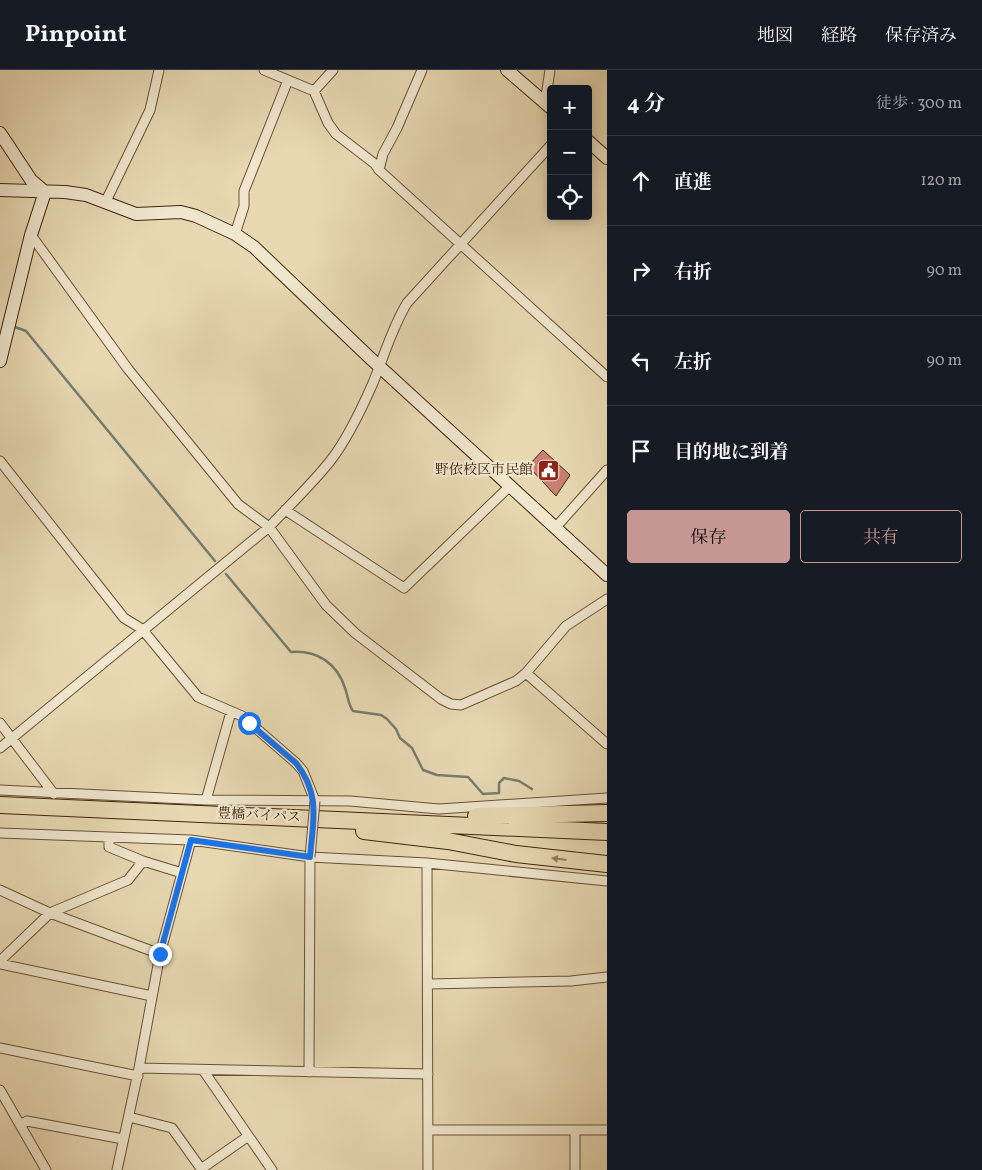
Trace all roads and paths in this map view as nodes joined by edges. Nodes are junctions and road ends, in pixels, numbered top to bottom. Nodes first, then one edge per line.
1 (159, 70) edge
2 (264, 70) edge
3 (333, 70) edge
4 (422, 70) edge
5 (507, 70) edge
6 (550, 70) edge
7 (288, 80) junction
8 (549, 85) edge
9 (314, 91) junction
10 (547, 105) edge
11 (0, 133) edge
12 (592, 145) edge
13 (547, 149) edge
14 (607, 158) edge
15 (379, 170) junction
16 (0, 190) edge
17 (45, 192) junction
18 (106, 203) junction
19 (235, 234) junction
20 (30, 235) junction
21 (461, 244) junction
22 (0, 361) edge
23 (378, 365) junction
24 (607, 377) edge
25 (0, 461) edge
26 (607, 470) edge
27 (511, 485) junction
28 (285, 510) junction
29 (269, 527) junction
30 (556, 527) junction
31 (607, 575) edge
32 (607, 599) edge
33 (142, 629) junction
34 (526, 673) junction
35 (231, 712) junction
36 (0, 723) edge
37 (11, 738) junction
38 (607, 744) edge
39 (0, 748) edge
40 (0, 790) edge
41 (54, 794) junction
42 (607, 798) edge
43 (206, 800) junction
44 (315, 801) junction
45 (0, 804) edge
46 (607, 813) edge
47 (286, 818) junction
48 (354, 820) junction
49 (607, 832) edge
50 (0, 834) edge
51 (109, 837) junction
52 (191, 840) junction
53 (310, 857) junction
54 (143, 861) junction
55 (428, 863) junction
56 (607, 864) edge
57 (182, 873) junction
58 (607, 881) edge
59 (0, 890) edge
60 (50, 913) junction
61 (160, 954) junction
62 (0, 962) edge
63 (607, 977) edge
64 (429, 984) junction
65 (152, 996) junction
66 (0, 1048) edge
67 (203, 1070) junction
68 (139, 1072) junction
69 (309, 1072) junction
70 (428, 1074) junction
71 (0, 1090) edge
72 (129, 1117) junction
73 (20, 1125) junction
74 (429, 1130) junction
75 (575, 1130) junction
76 (607, 1130) edge
77 (247, 1137) junction
78 (123, 1139) junction
79 (202, 1169) edge
80 (46, 1170) edge
81 (117, 1170) edge
82 (272, 1170) edge
83 (428, 1170) edge
84 (575, 1170) edge

1 - 18 street
2 - 7 street
3 - 9 street
4 - 15 street
5 - 10 street
6 - 8 street
7 - 9 street
7 - 19 street
9 - 15 street
11 - 17 street
12 - 14 street
13 - 21 street
15 - 21 street
16 - 17 street
17 - 18 street
17 - 20 street
18 - 19 street
19 - 23 street
20 - 22 street
20 - 29 street
21 - 23 street
21 - 24 street
23 - 27 street
23 - 28 street
25 - 33 street
26 - 30 street
27 - 28 street
27 - 30 street
28 - 29 street
29 - 33 street
29 - 34 street
30 - 31 street
32 - 34 street
33 - 35 street
33 - 37 street
34 - 38 street
35 - 43 street
35 - 44 street
36 - 37 street
37 - 39 street
37 - 41 street
40 - 41 street
41 - 43 street
42 - 44 street
43 - 44 street
44 - 53 street, bridge
45 - 47 highway, 豊橋バイパス
46 - 48 highway
47 - 48 highway, 豊橋バイパス
56 -> 47 highway
48 - 49 highway, 豊橋バイパス
50 - 51 street
51 - 52 street
51 - 54 street
52 - 53 street
52 - 57 street
53 - 55 street
53 - 69 street
54 - 57 street
54 - 60 street
55 - 58 street
55 - 64 street
57 - 61 street
59 - 60 street
60 - 61 street
60 - 62 street
61 - 65 street
62 - 65 street
63 - 64 street
64 - 70 street
65 - 68 street
66 - 68 street
67 - 68 street
67 - 69 street
67 - 77 street
68 - 72 street
69 - 70 street
70 - 74 street
71 - 73 street
72 - 78 street
72 - 79 street
73 - 78 street
73 - 80 street
74 - 75 street
74 - 83 street
75 - 76 street
75 - 84 street
77 - 79 street
77 - 82 street
78 - 81 street

